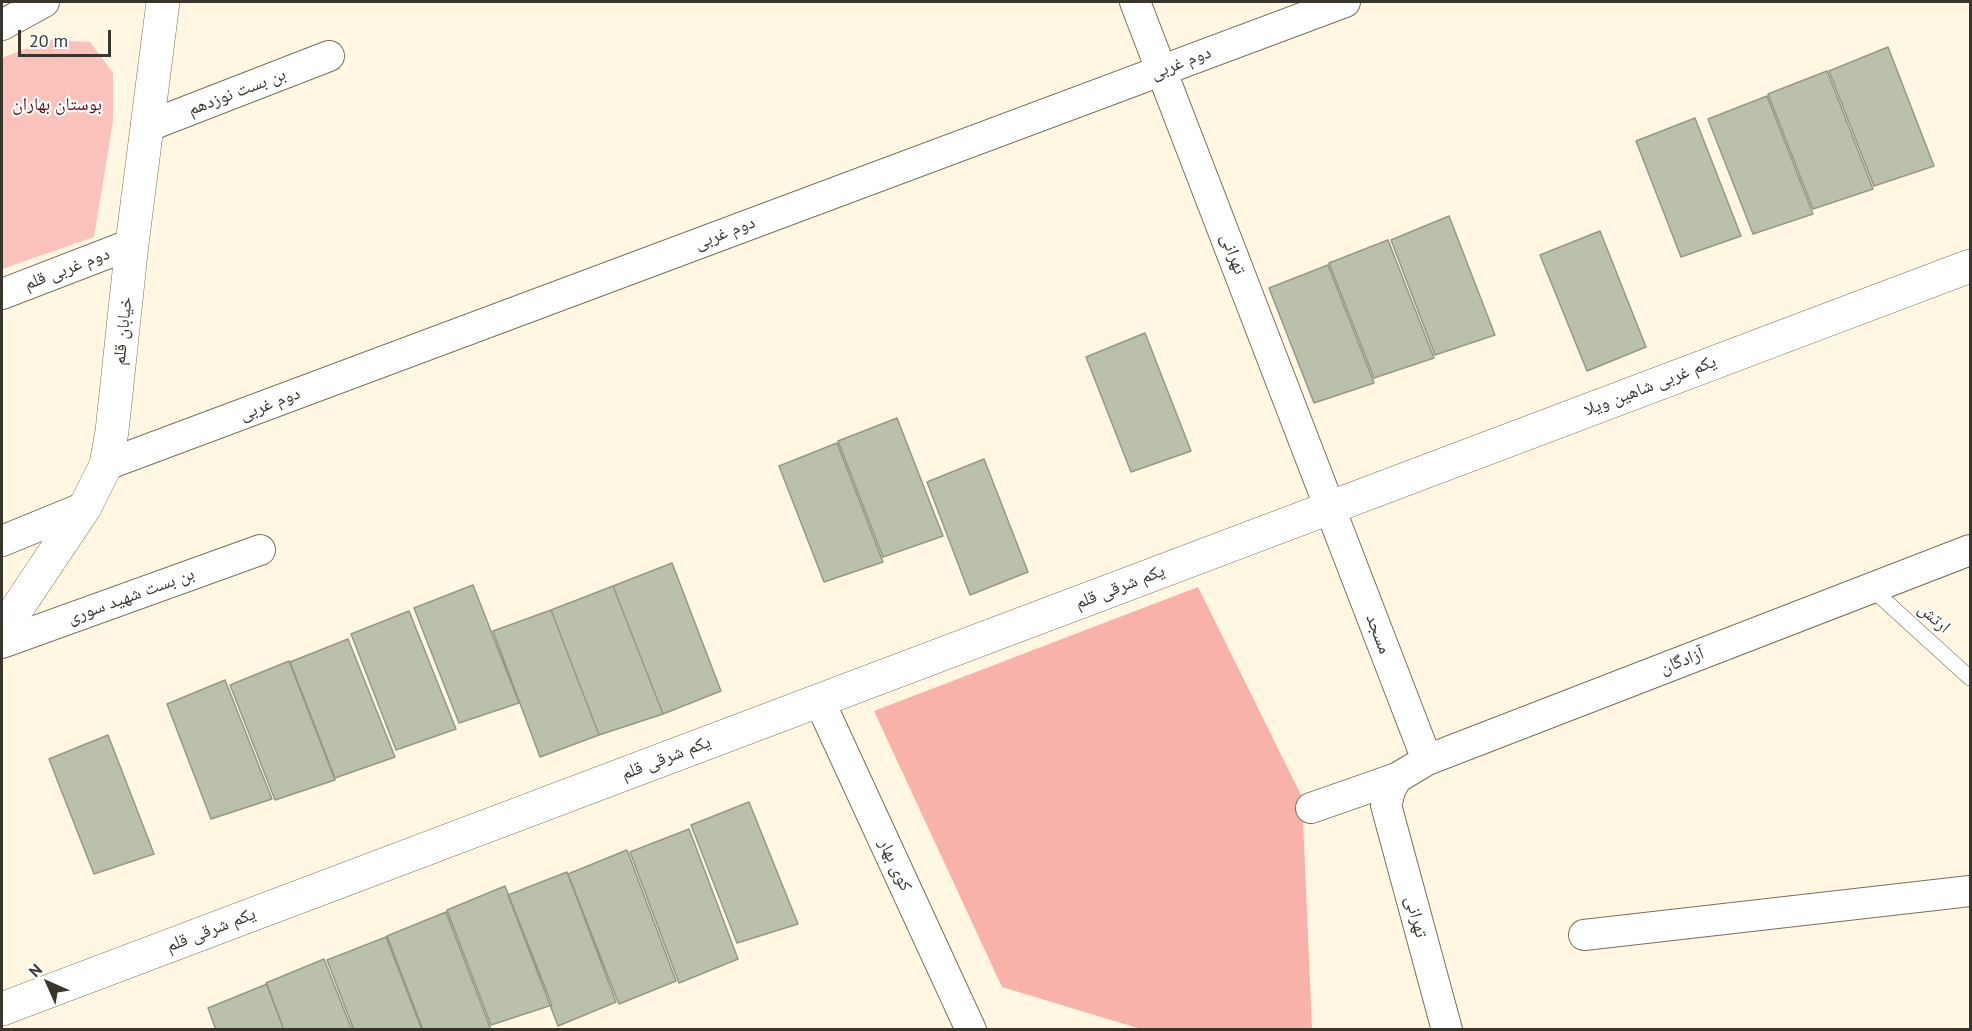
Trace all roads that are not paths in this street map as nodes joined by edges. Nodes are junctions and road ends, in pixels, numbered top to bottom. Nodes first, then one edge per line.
1 (10, 2) edge
2 (44, 2) edge
3 (163, 2) edge
4 (1135, 2) edge
5 (1345, 2) edge
6 (2, 23) edge
7 (328, 56) dead end
8 (1162, 70) junction
9 (146, 127) junction
10 (132, 244) junction
11 (1971, 266) edge
12 (2, 294) edge
13 (106, 465) junction
14 (85, 507) junction
15 (1330, 507) junction
16 (2, 542) edge
17 (261, 550) dead end
18 (1971, 550) edge
19 (1871, 588) junction
20 (2, 631) edge
21 (2, 643) edge
22 (1971, 678) edge
23 (819, 700) junction
24 (1427, 760) junction
25 (1391, 791) junction
26 (1311, 808) dead end
27 (1971, 891) edge
28 (1584, 935) dead end
29 (2, 1009) edge
30 (971, 1029) edge
31 (1447, 1029) edge

1 - 6 street
2 - 6 street
3 - 9 street, خیابان قلم
4 - 8 street, تهرانی
5 - 8 street, دوم غربی
7 - 9 street, بن بست نوزدهم
8 - 13 street, دوم غربی
8 - 15 street, تهرانی
9 - 10 street, خیابان قلم
10 - 12 street, دوم غربی قلم
10 - 13 street, خیابان قلم
11 - 15 street, یکم غربی شاهین ویلا
13 - 14 street, خیابان قلم
14 - 16 street
14 - 20 street, خیابان قلم
15 - 23 street, یکم شرقی قلم
15 - 24 street, مسجد
17 - 21 street, بن بست شهید سوری
18 - 19 street, آزادگان
19 - 22 lane, ارتش
19 - 24 street, آزادگان
23 - 29 street, یکم شرقی قلم
23 - 30 street, کوی بهار
24 - 25 street, آزادگان
25 - 26 street, آزادگان
25 - 31 street, تهرانی
27 - 28 street

